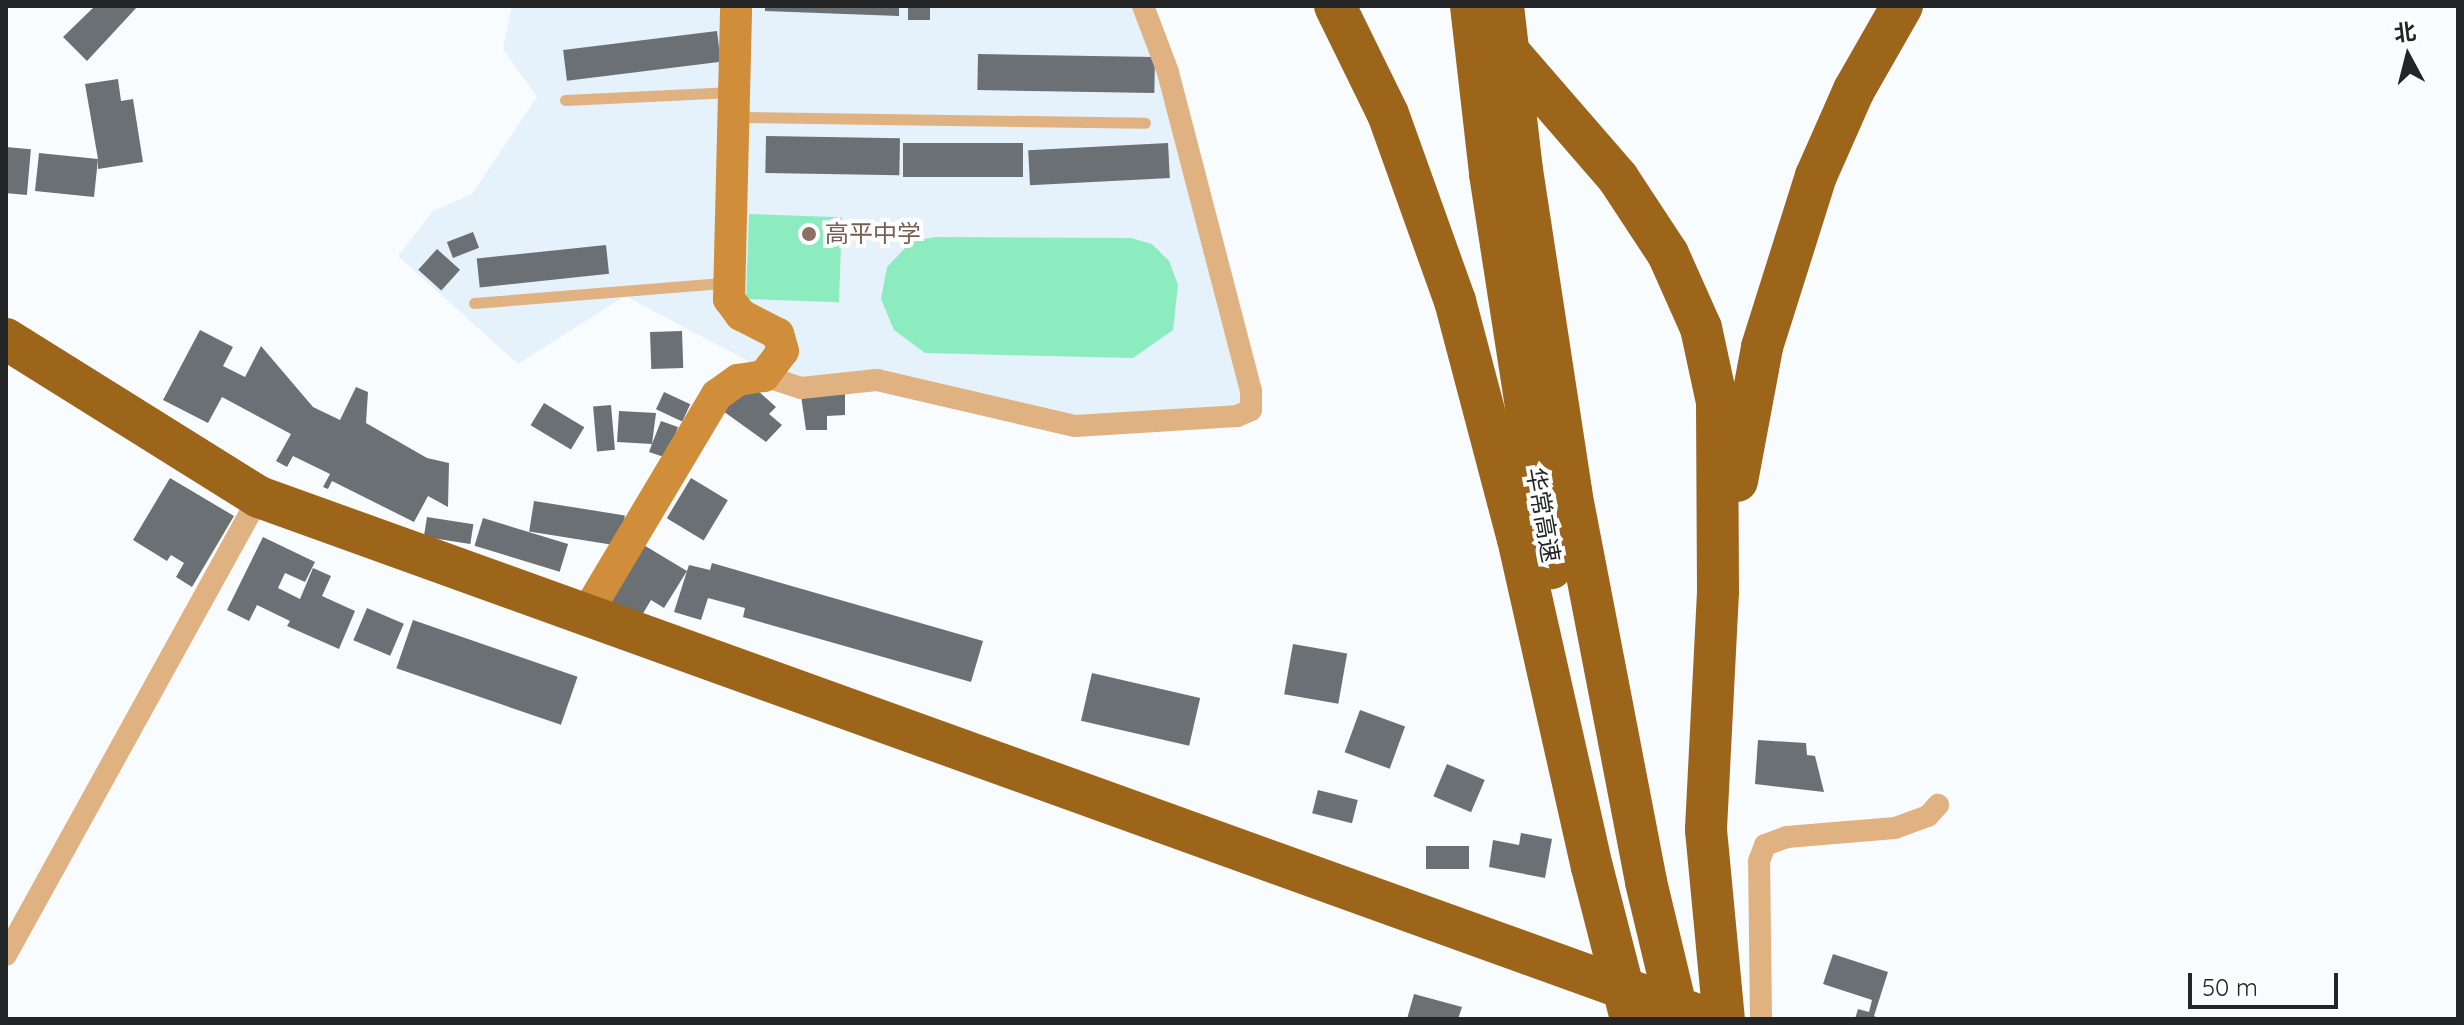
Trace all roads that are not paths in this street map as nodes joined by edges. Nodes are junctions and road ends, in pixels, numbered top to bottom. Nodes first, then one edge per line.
1 (736, 6) edge
2 (1143, 6) edge
3 (1335, 6) edge
4 (1469, 6) edge
5 (1503, 6) edge
6 (1902, 6) edge
7 (565, 100) dead end
8 (734, 105) junction
9 (1145, 123) dead end
10 (1506, 172) junction
11 (730, 282) junction
12 (474, 303) dead end
13 (6, 339) edge
14 (764, 376) junction
15 (259, 497) junction
16 (1718, 592) junction
17 (588, 611) junction
18 (1938, 805) dead end
19 (1617, 874) junction
20 (6, 955) edge
21 (1631, 1019) edge
22 (1647, 1019) edge
23 (1679, 1019) edge
24 (1709, 1019) edge
25 (1724, 1019) edge
26 (1761, 1019) edge

1 - 8 street
2 - 14 street
3 - 19 highway
4 - 10 highway, 华常高速, bridge
4 - 16 highway
5 - 10 highway, 华常高速, bridge
6 - 16 highway
7 - 8 lane
8 - 9 lane
8 - 11 street
10 - 19 highway, 华常高速
11 - 12 lane
11 - 14 street
13 - 15 highway
14 - 17 street
15 - 17 highway
15 - 20 street
16 - 25 highway
17 - 24 highway
18 - 26 street
19 - 21 highway, bridge
19 - 22 highway, 华常高速
19 - 23 highway, 华常高速, bridge

